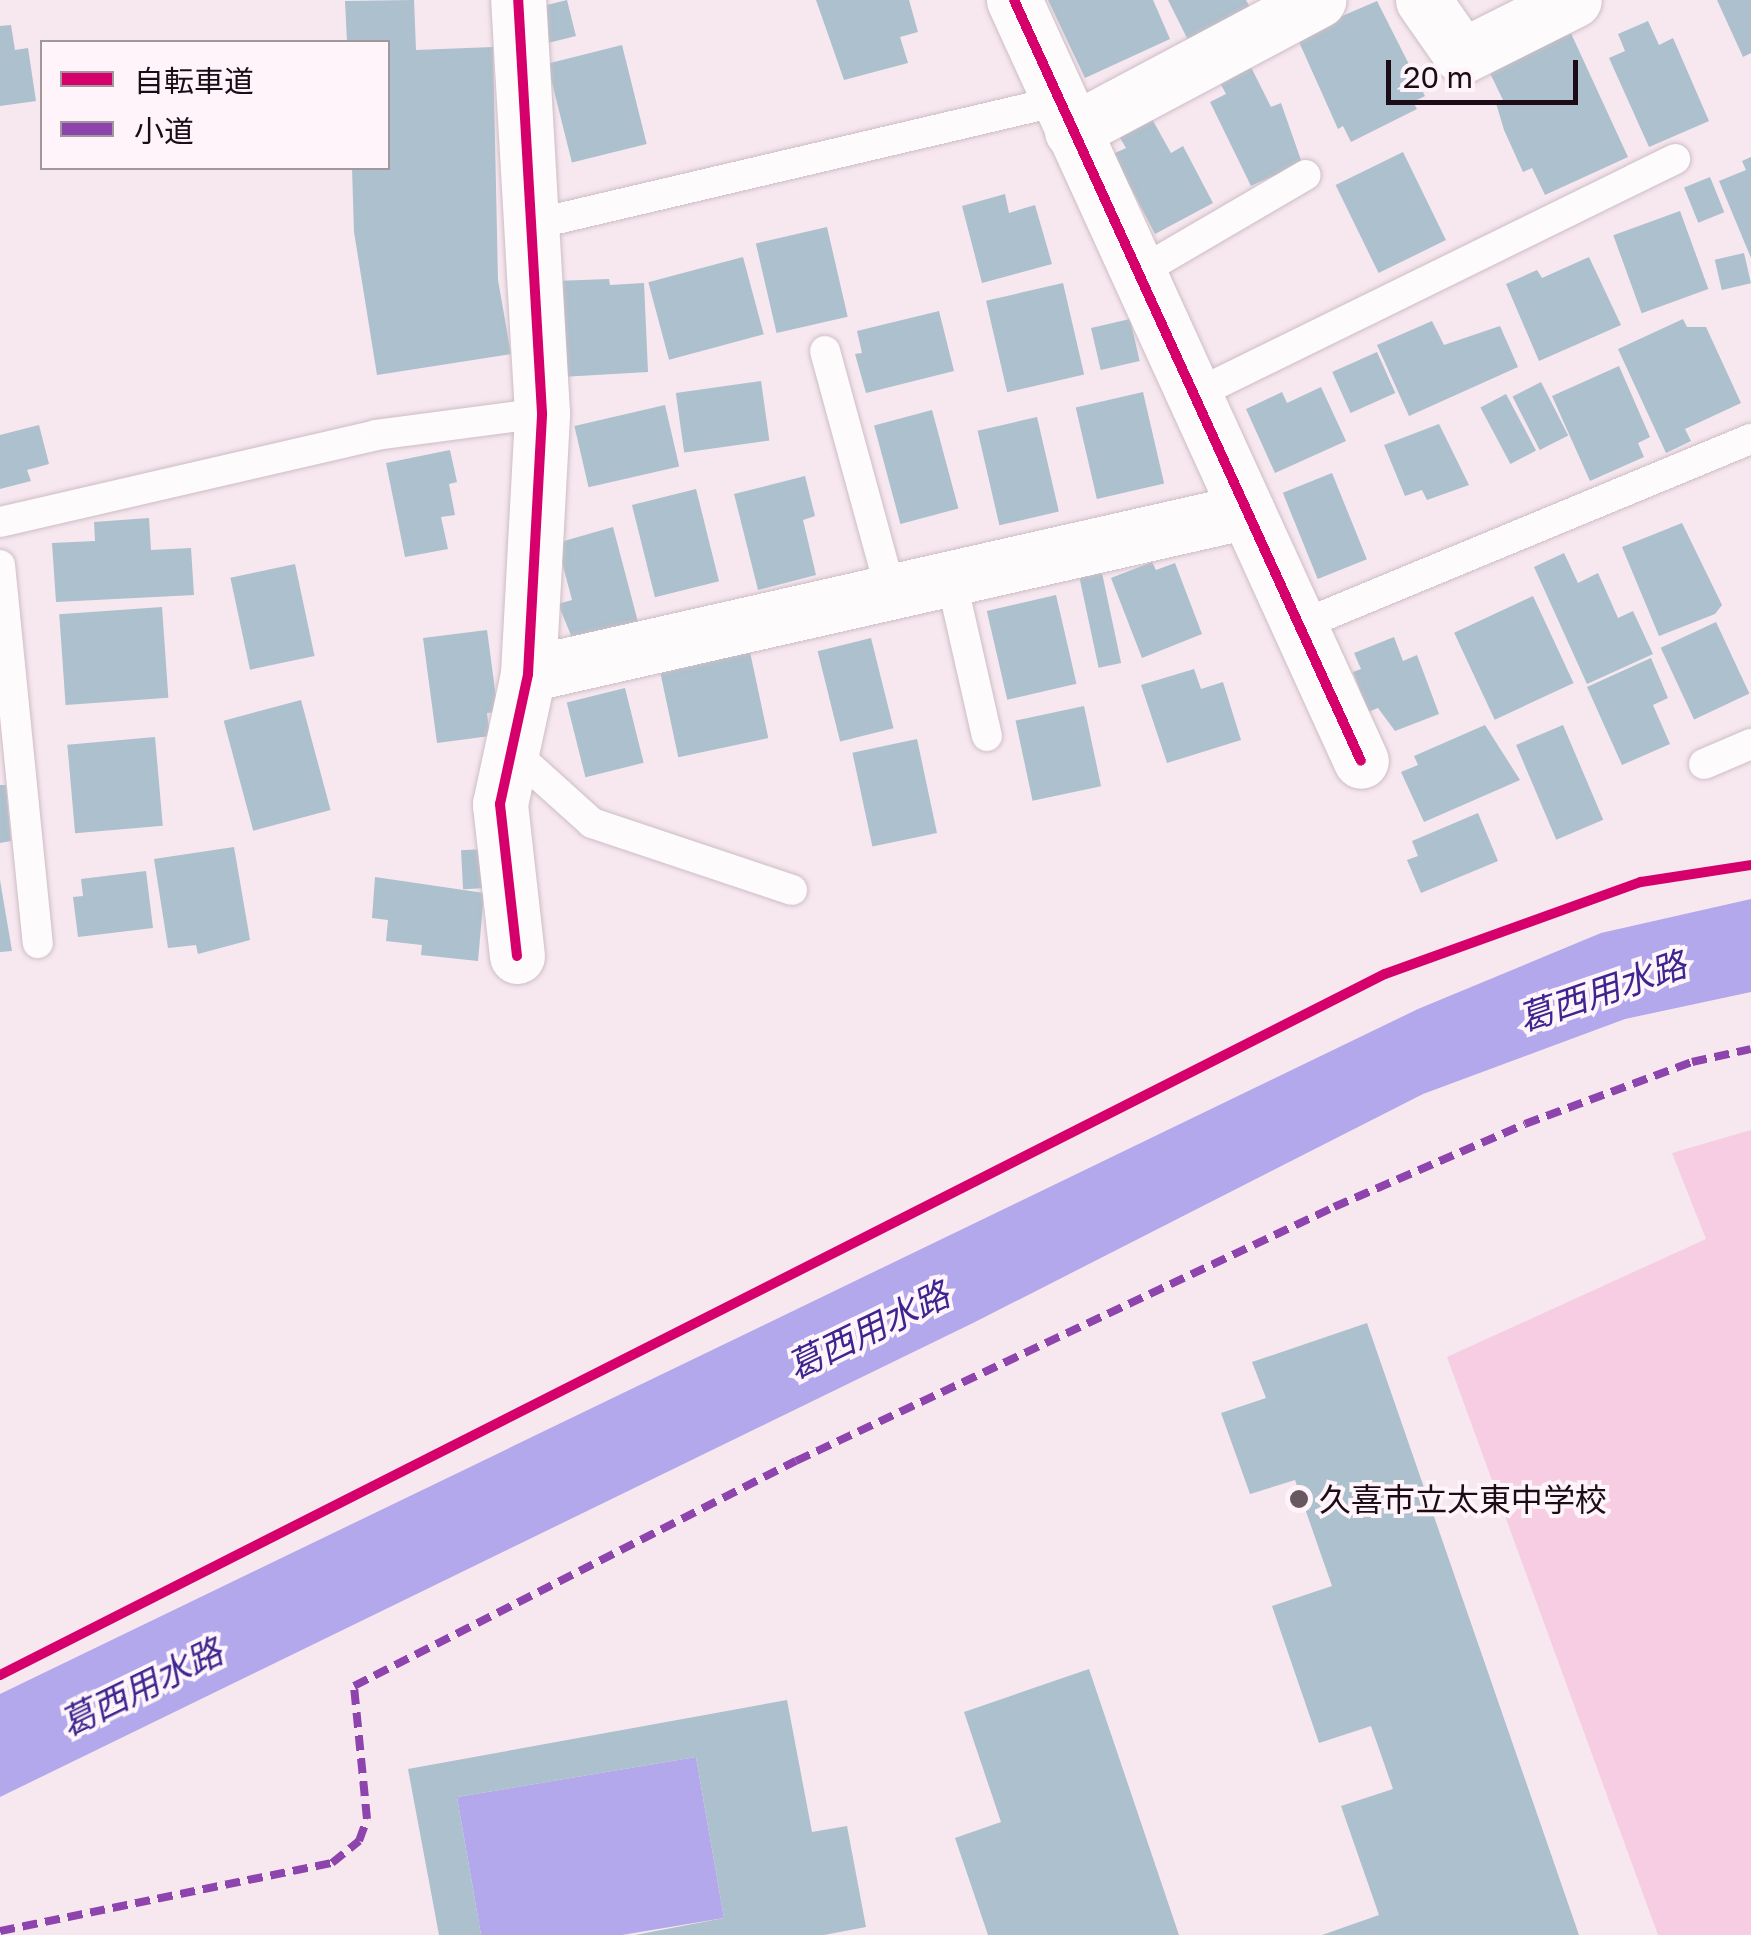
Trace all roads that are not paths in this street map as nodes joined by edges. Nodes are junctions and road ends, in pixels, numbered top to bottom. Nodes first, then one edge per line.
1 (518, 0) edge
2 (1014, 0) edge
3 (1318, 0) edge
4 (1424, 0) edge
5 (1574, 0) edge
6 (1066, 116) junction
7 (1675, 159) dead end
8 (1306, 175) dead end
9 (531, 225) junction
10 (1138, 273) junction
11 (825, 351) dead end
12 (1194, 395) junction
13 (542, 413) junction
14 (1751, 439) edge
15 (1247, 511) junction
16 (0, 522) edge
17 (0, 565) edge
18 (950, 578) junction
19 (891, 592) junction
20 (1299, 626) junction
21 (528, 674) junction
22 (987, 736) dead end
23 (1751, 744) edge
24 (511, 750) junction
25 (1361, 761) dead end
26 (1704, 764) dead end
27 (792, 890) dead end
28 (38, 943) dead end
29 (518, 956) dead end

1 - 9 street
2 - 6 street
3 - 6 street
4 - 5 street
6 - 9 lane
6 - 10 street
7 - 12 lane
8 - 10 lane
9 - 13 street
10 - 12 street
11 - 19 lane
12 - 15 street
13 - 16 lane
13 - 21 street
14 - 20 lane
15 - 18 street
15 - 20 street
17 - 28 lane
18 - 19 street
18 - 22 lane
19 - 21 street
20 - 25 street
21 - 24 street
23 - 26 lane
24 - 27 lane
24 - 29 street

